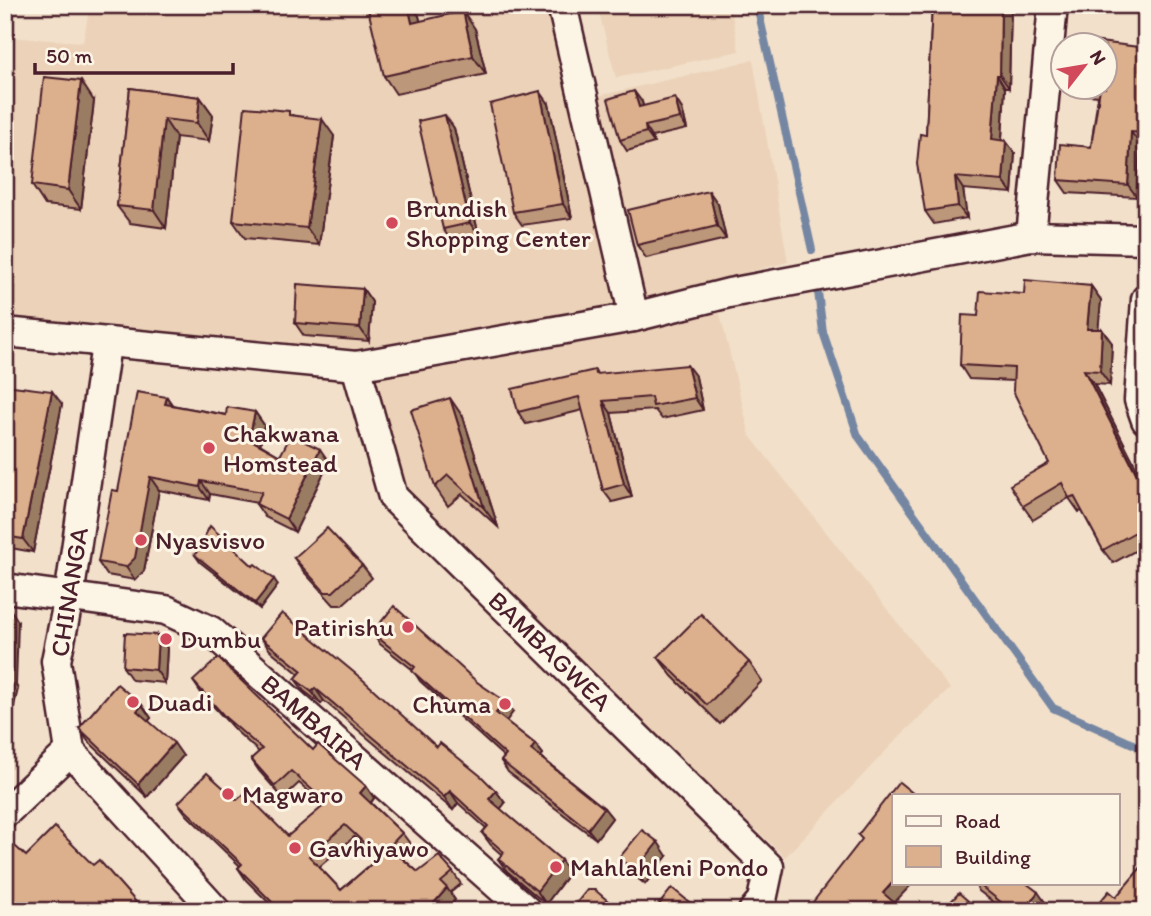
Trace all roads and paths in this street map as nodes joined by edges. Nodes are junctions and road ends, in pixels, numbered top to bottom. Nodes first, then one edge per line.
1 (562, 5) edge
2 (1053, 5) edge
3 (1031, 236) junction
4 (1146, 239) edge
5 (1146, 299) edge
6 (634, 317) junction
7 (5, 332) edge
8 (106, 345) junction
9 (356, 366) junction
10 (1146, 420) edge
11 (5, 588) edge
12 (69, 597) junction
13 (70, 751) junction
14 (5, 813) edge
15 (216, 911) edge
16 (527, 911) edge
17 (753, 911) edge

1 - 6 street
2 - 3 street
3 - 4 street
3 - 6 street
5 - 10 street
6 - 9 street
7 - 8 street
8 - 9 street
8 - 12 street, CHINANGA
9 - 17 street, BAMBAGWEA
11 - 12 street, BAMBAIRA
12 - 13 street, CHINANGA
12 - 16 street, BAMBAIRA
13 - 14 street
13 - 15 street

